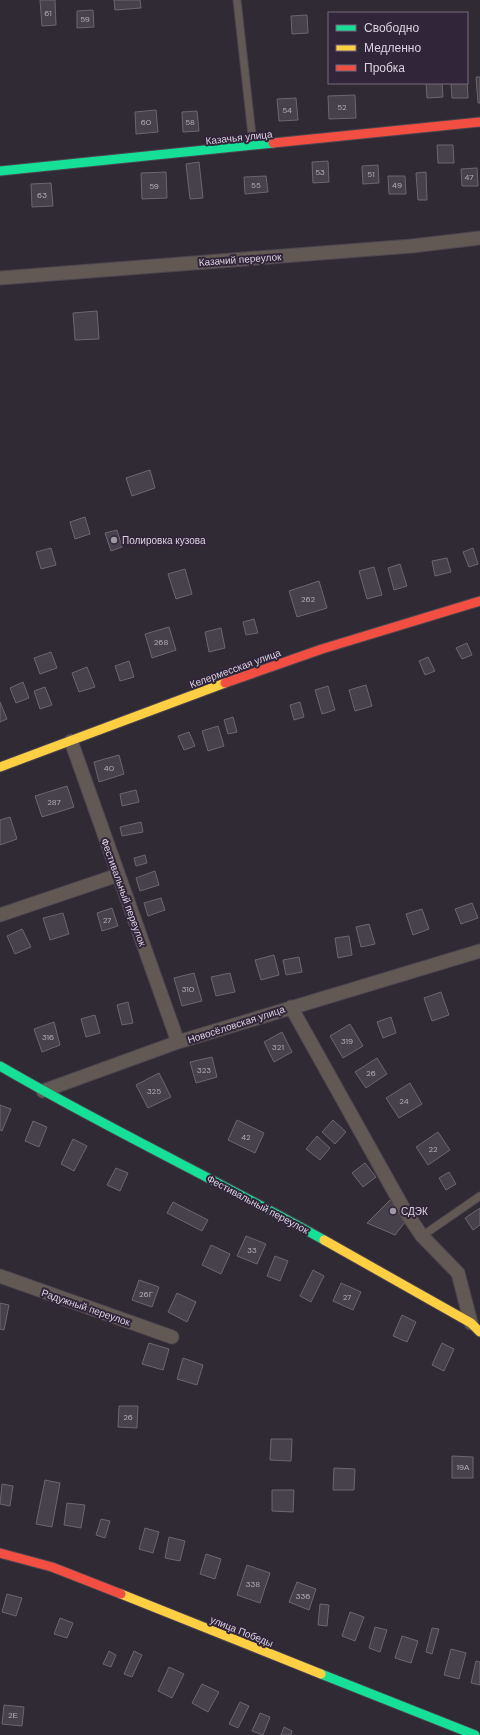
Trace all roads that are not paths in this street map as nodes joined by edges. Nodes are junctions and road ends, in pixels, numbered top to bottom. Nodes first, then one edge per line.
1 (237, 0) edge
2 (480, 122) edge
3 (253, 146) junction
4 (0, 171) edge
5 (480, 238) edge
6 (0, 278) edge
7 (480, 601) edge
8 (71, 741) junction
9 (0, 767) edge
10 (118, 875) junction
11 (0, 915) edge
12 (480, 950) edge
13 (291, 1007) junction
14 (178, 1042) junction
15 (0, 1066) edge
16 (43, 1091) junction
17 (480, 1196) edge
18 (422, 1236) junction
19 (0, 1276) edge
20 (476, 1327) edge
21 (172, 1337) dead end
22 (0, 1553) edge
23 (475, 1735) edge

1 - 3 lane
2 - 3 street, Казачья улица
3 - 4 street, Казачья улица
5 - 6 street, Казачий переулок
7 - 8 street, Келермесская улица
8 - 9 street, Келермесская улица
8 - 10 street, Фестивальный переулок
10 - 11 street
10 - 14 street, Фестивальный переулок
12 - 13 street, Новосёловская улица
13 - 14 street, Новосёловская улица
13 - 18 street, Фестивальный переулок
14 - 16 street, Новосёловская улица
15 - 16 street
16 - 20 street, Фестивальный переулок
17 - 18 lane
18 - 20 street, Фестивальный переулок
19 - 21 street, Радужный переулок
22 - 23 street, улица Победы

